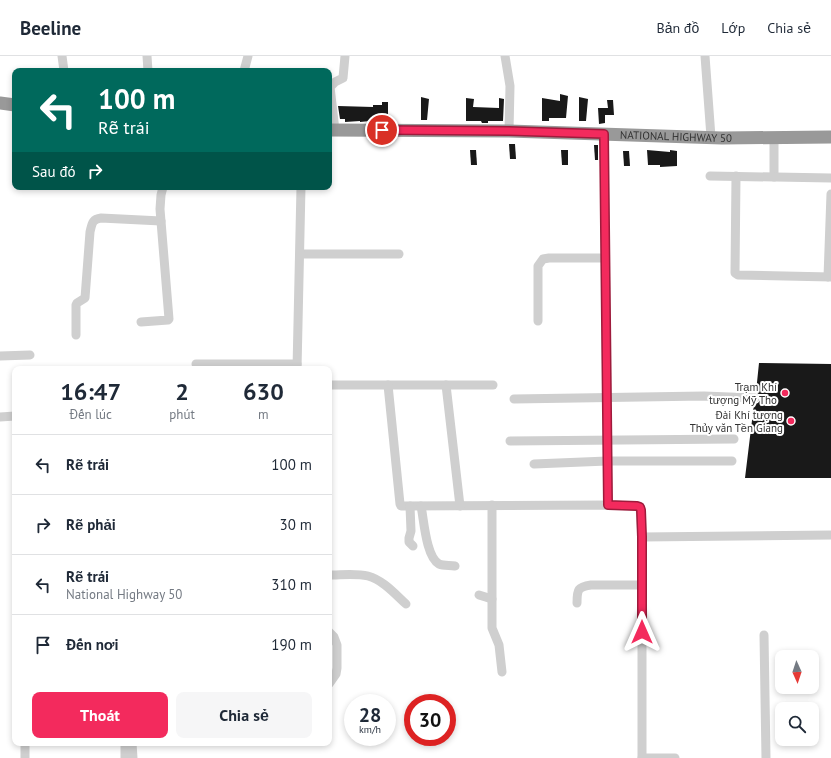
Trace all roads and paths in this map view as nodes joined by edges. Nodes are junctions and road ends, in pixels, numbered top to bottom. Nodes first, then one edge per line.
1 (62, 56) edge
2 (147, 56) edge
3 (248, 56) edge
4 (345, 56) edge
5 (505, 56) edge
6 (705, 56) edge
7 (64, 68) edge
8 (148, 68) edge
9 (245, 68) edge
10 (332, 85) edge
11 (0, 103) edge
12 (12, 105) edge
13 (332, 130) edge
14 (509, 131) junction
15 (604, 134) junction
16 (711, 137) junction
17 (831, 137) edge
18 (774, 138) junction
19 (710, 176) dead end
20 (736, 176) junction
21 (774, 177) junction
22 (831, 178) edge
23 (162, 190) edge
24 (301, 190) edge
25 (831, 194) edge
26 (161, 221) junction
27 (300, 254) junction
28 (399, 254) dead end
29 (605, 258) junction
30 (829, 277) edge
31 (538, 321) dead end
32 (141, 322) dead end
33 (76, 335) dead end
34 (30, 355) dead end
35 (0, 356) edge
36 (196, 364) dead end
37 (207, 366) edge
38 (270, 366) edge
39 (297, 366) edge
40 (332, 385) edge
41 (388, 385) junction
42 (446, 385) junction
43 (493, 385) dead end
44 (608, 398) junction
45 (755, 398) dead end
46 (514, 399) dead end
47 (12, 416) edge
48 (0, 417) edge
49 (734, 439) dead end
50 (607, 440) junction
51 (510, 441) dead end
52 (607, 461) junction
53 (732, 461) dead end
54 (534, 464) dead end
55 (608, 505) junction
56 (410, 506) junction
57 (421, 506) junction
58 (460, 506) junction
59 (492, 506) junction
60 (831, 535) edge
61 (642, 537) junction
62 (413, 546) dead end
63 (455, 566) dead end
64 (332, 575) edge
65 (642, 585) junction
66 (479, 595) dead end
67 (492, 599) junction
68 (578, 602) dead end
69 (406, 604) dead end
70 (332, 635) edge
71 (764, 635) dead end
72 (502, 672) dead end
73 (332, 680) edge
74 (25, 746) edge
75 (125, 746) edge
76 (132, 746) edge
77 (25, 758) edge
78 (125, 758) edge
79 (133, 758) edge
80 (642, 758) edge
81 (675, 758) edge
82 (766, 758) edge

1 - 7 street
2 - 8 street
3 - 9 street
4 - 10 street
5 - 14 street
6 - 16 street
11 - 12 highway
13 - 14 highway, NATIONAL HIGHWAY 50
14 - 15 highway, NATIONAL HIGHWAY 50
15 - 16 highway, NATIONAL HIGHWAY 50
15 - 29 street
16 - 18 highway, NATIONAL HIGHWAY 50
17 - 18 highway, NATIONAL HIGHWAY 50
18 - 21 street
19 - 20 street
20 - 21 street
20 - 30 street
21 - 22 street
23 - 26 street
24 - 27 street
25 - 30 street
26 - 32 street
26 - 33 street
27 - 28 street
27 - 39 street
29 - 31 street
29 - 44 street
34 - 35 street
36 - 37 street
37 - 38 street
38 - 39 street
40 - 41 street
41 - 42 street
41 - 56 street
42 - 43 street
42 - 58 street
44 - 45 street
44 - 46 street
44 - 50 street
47 - 48 street
49 - 50 street
50 - 51 street
50 - 52 street
52 - 53 street
52 - 54 street
52 - 55 street
55 - 59 street
55 - 61 street
56 - 57 street
56 - 62 street
57 - 58 street
57 - 63 street
58 - 59 street
59 - 67 street
60 - 61 street
61 - 65 street
64 - 69 street
65 - 68 street
65 - 80 street
66 - 67 street
67 - 72 street
70 - 73 street
71 - 82 street
74 - 77 street
75 - 78 street
76 - 79 street
80 - 81 street

